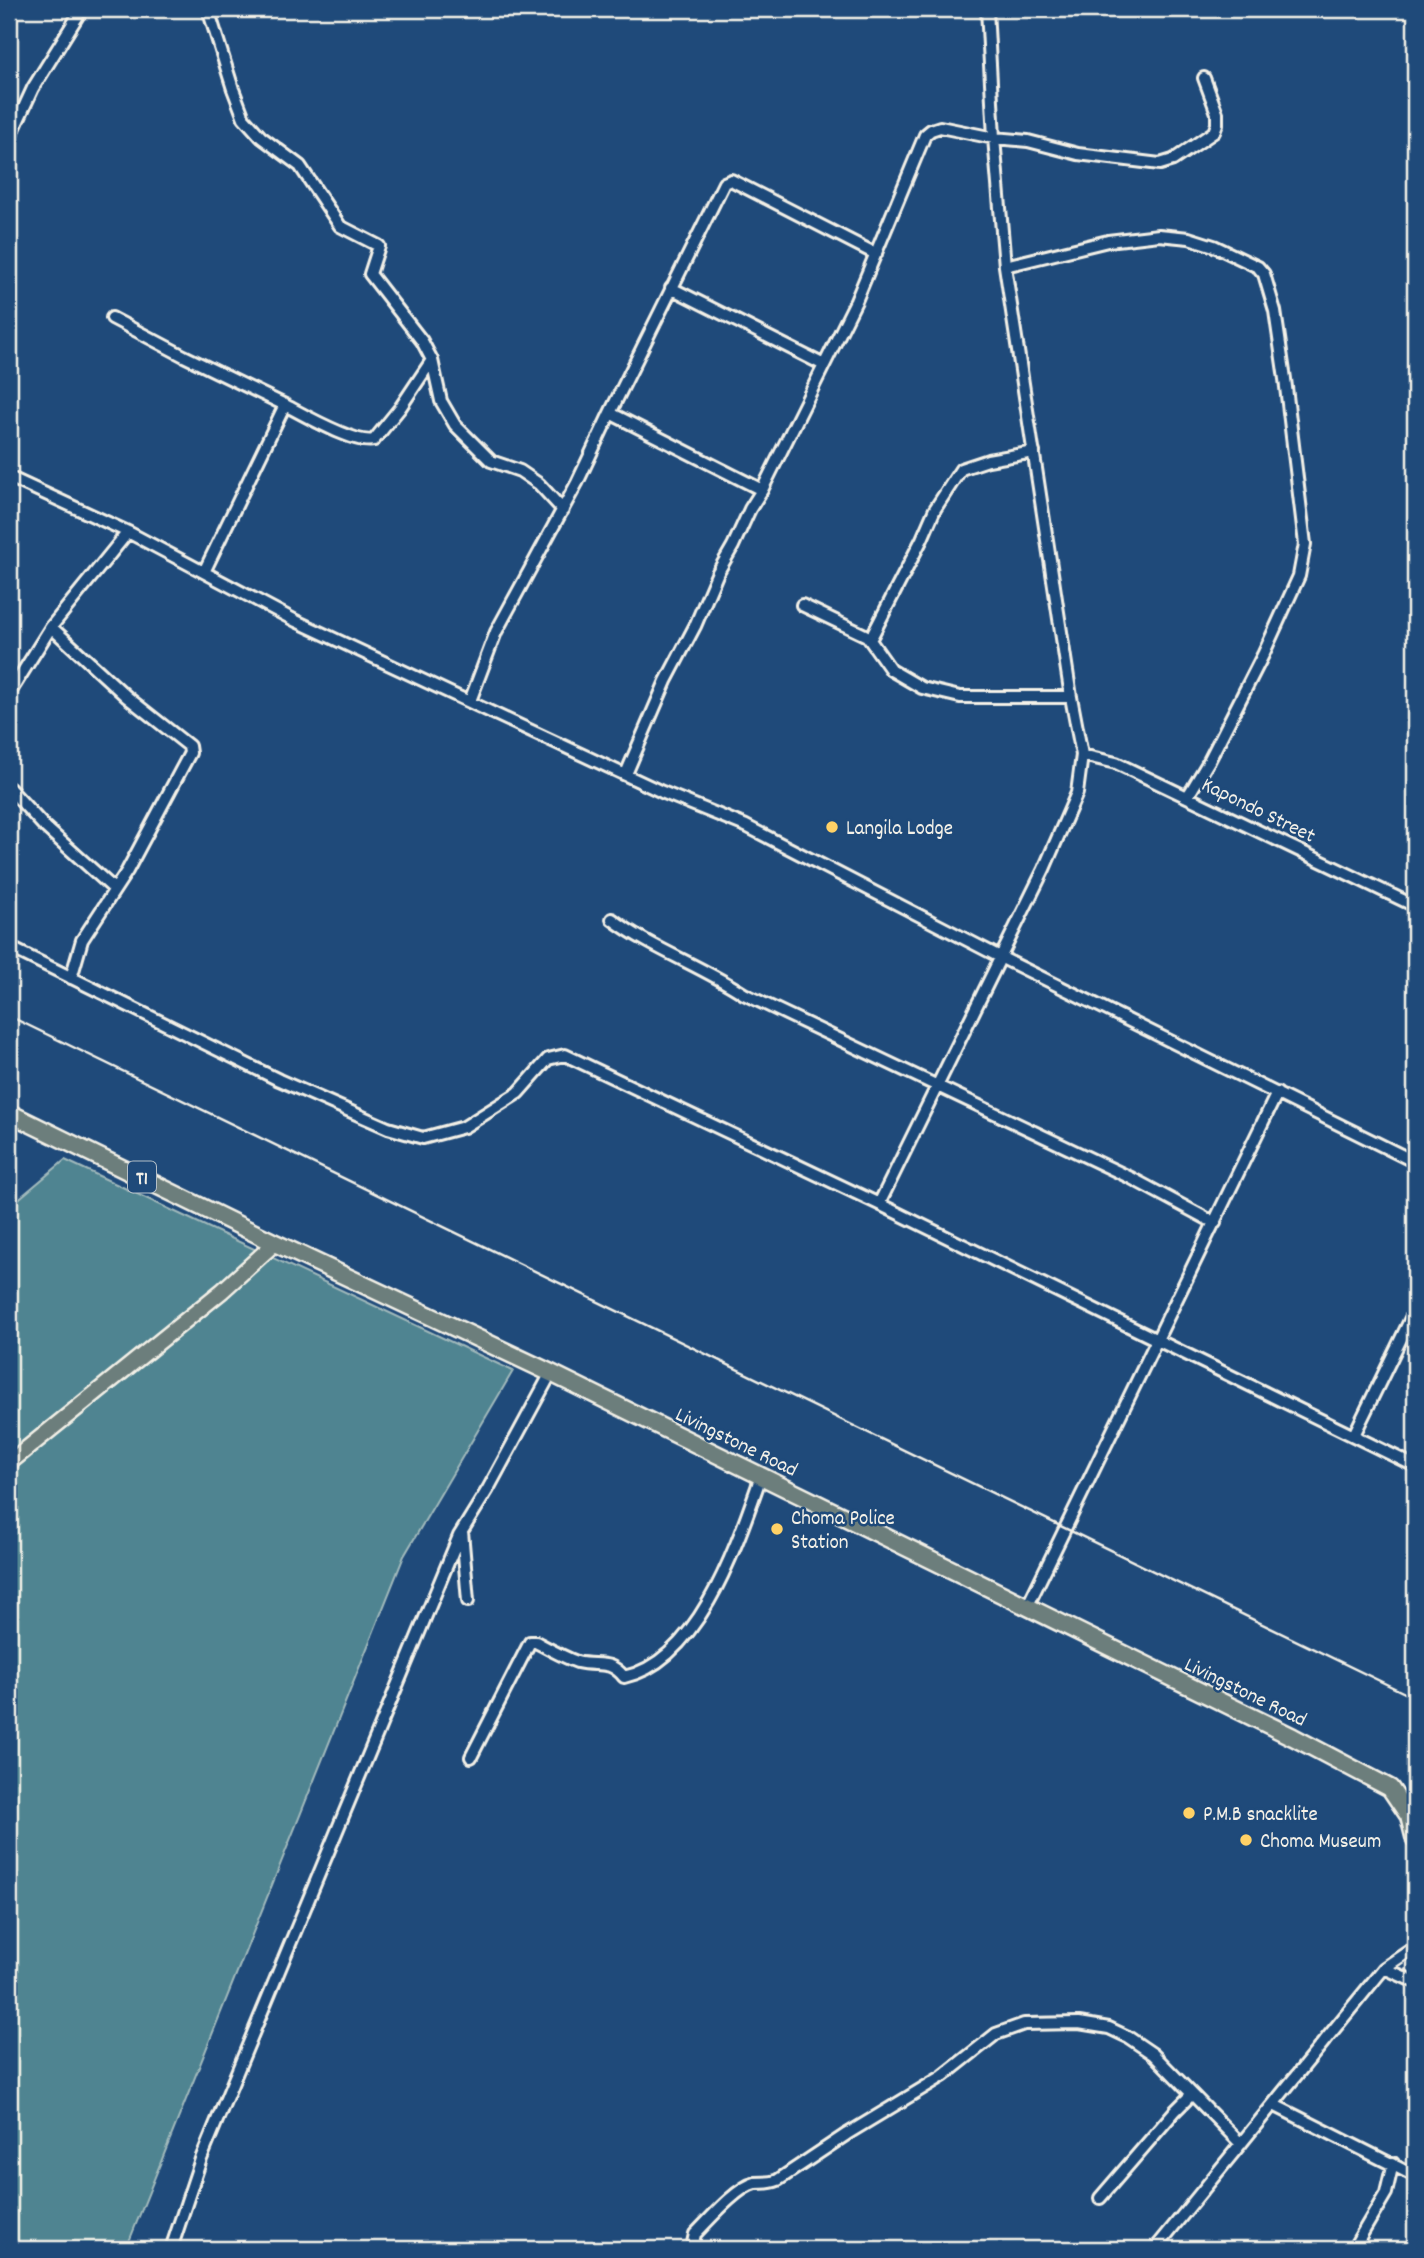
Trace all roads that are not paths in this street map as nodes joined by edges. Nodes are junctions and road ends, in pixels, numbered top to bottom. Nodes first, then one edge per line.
1 (82, 9) edge
2 (208, 9) edge
3 (986, 9) edge
4 (1204, 78) dead end
5 (994, 138) junction
6 (9, 140) edge
7 (876, 254) junction
8 (1005, 266) junction
9 (671, 289) junction
10 (112, 318) dead end
11 (432, 360) junction
12 (824, 365) junction
13 (285, 405) junction
14 (610, 413) junction
15 (1034, 452) junction
16 (9, 477) edge
17 (762, 490) junction
18 (563, 510) junction
19 (128, 532) junction
20 (204, 572) junction
21 (803, 605) dead end
22 (51, 627) junction
23 (870, 640) junction
24 (9, 694) edge
25 (1071, 697) junction
26 (470, 701) junction
27 (1082, 755) junction
28 (626, 774) junction
29 (9, 788) edge
30 (1188, 796) junction
31 (114, 889) junction
32 (1415, 906) edge
33 (612, 919) dead end
34 (9, 947) edge
35 (1000, 957) junction
36 (71, 978) junction
37 (937, 1086) junction
38 (1277, 1093) junction
39 (9, 1113) edge
40 (1415, 1162) edge
41 (879, 1204) junction
42 (1215, 1223) junction
43 (275, 1242) junction
44 (1415, 1310) edge
45 (1157, 1340) junction
46 (551, 1373) junction
47 (1354, 1436) junction
48 (9, 1463) edge
49 (1415, 1466) edge
50 (761, 1476) junction
51 (462, 1531) junction
52 (468, 1601) dead end
53 (1027, 1607) junction
54 (471, 1757) dead end
55 (1415, 1840) edge
56 (1415, 1947) edge
57 (1384, 1968) junction
58 (1415, 1982) edge
59 (1192, 2094) junction
60 (1274, 2105) junction
61 (1241, 2144) junction
62 (1393, 2163) junction
63 (1415, 2176) edge
64 (1100, 2198) dead end
65 (171, 2249) edge
66 (696, 2249) edge
67 (1155, 2249) edge
68 (1353, 2249) edge

1 - 6 street
2 - 11 street
3 - 5 street
4 - 5 street
5 - 7 street
5 - 8 street
7 - 9 street
7 - 12 street
8 - 15 street
8 - 30 street
9 - 12 street
9 - 14 street
10 - 13 street
11 - 13 street
11 - 18 street
12 - 17 street
13 - 20 street
14 - 17 street
14 - 18 street
15 - 23 street
15 - 25 street
16 - 19 street
17 - 28 street
18 - 26 street
19 - 20 street
19 - 22 street
20 - 26 street
21 - 23 street
22 - 24 street
22 - 31 street
23 - 25 street
25 - 27 street
26 - 28 street
27 - 30 street, Kapondo Street
27 - 35 street
28 - 35 street
29 - 31 street
30 - 32 street, Kapondo Street
31 - 36 street
33 - 37 street
34 - 36 street
35 - 37 street
35 - 38 street
36 - 41 street
37 - 41 street
37 - 42 street
38 - 40 street
38 - 42 street
39 - 43 highway, Livingstone Road / T1
41 - 45 street
42 - 45 street
43 - 46 highway, Livingstone Road / T1
43 - 48 main road
44 - 47 street
45 - 47 street
45 - 53 street
46 - 50 highway, Livingstone Road / T1
46 - 51 street
47 - 49 street
50 - 53 highway, Livingstone Road / T1
50 - 54 street
51 - 52 street
51 - 65 street
53 - 55 highway, Livingstone Road / T1
56 - 57 street
57 - 58 street
57 - 60 street
59 - 61 street
59 - 64 street
59 - 66 street
60 - 61 street
60 - 62 street
61 - 67 street
62 - 63 street
62 - 68 street

